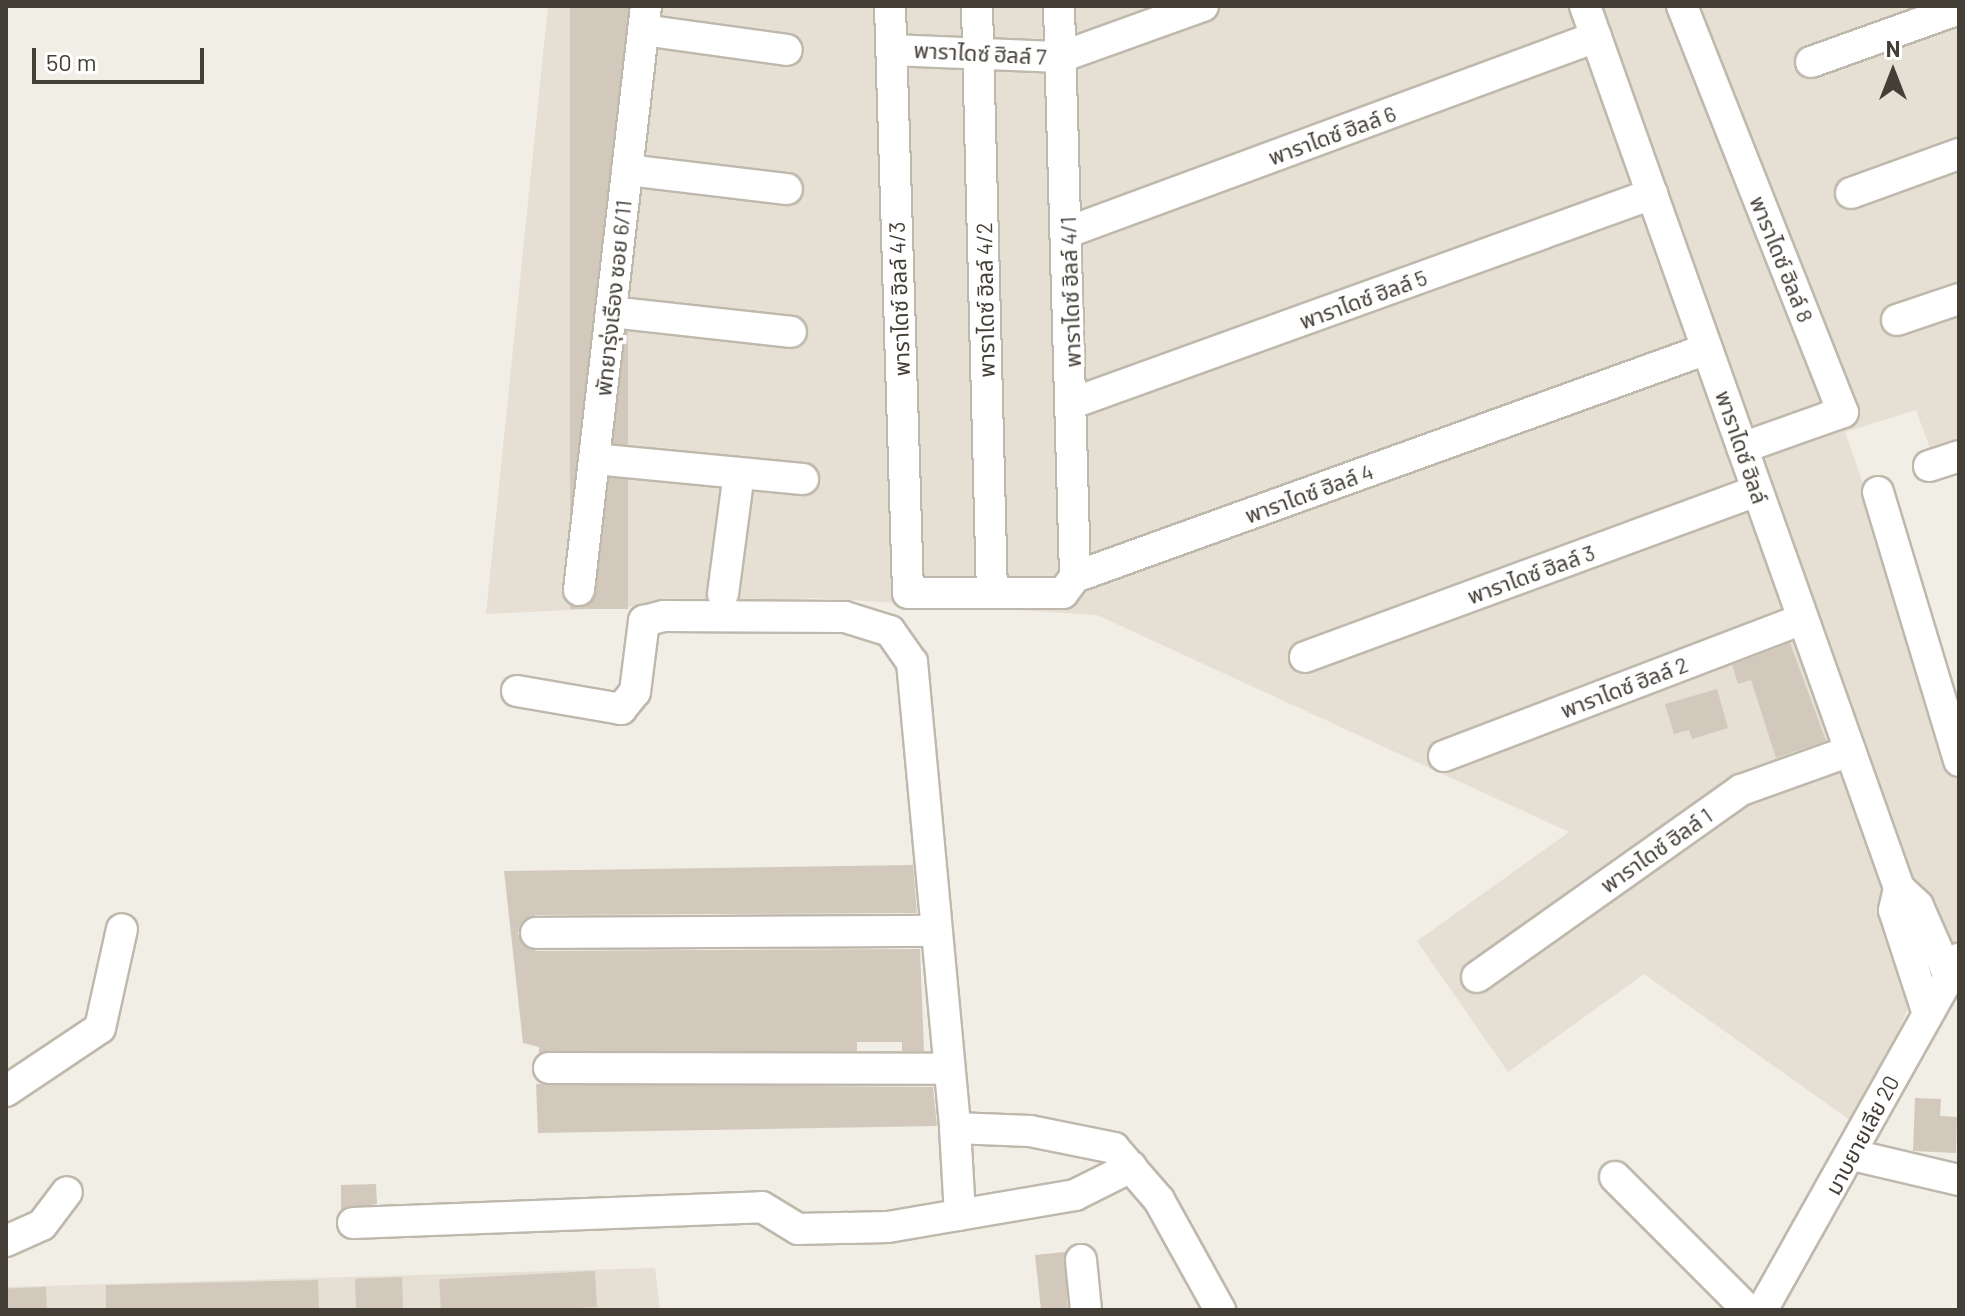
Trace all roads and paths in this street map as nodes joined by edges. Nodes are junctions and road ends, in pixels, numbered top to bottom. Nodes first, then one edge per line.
1 (890, 6) edge
2 (977, 6) edge
3 (1059, 6) edge
4 (1203, 6) edge
5 (1585, 6) edge
6 (1682, 6) edge
7 (1959, 9) edge
8 (645, 18) edge
9 (1596, 37) junction
10 (787, 50) dead end
11 (891, 50) junction
12 (978, 50) junction
13 (1061, 57) junction
14 (1811, 62) dead end
15 (1959, 154) edge
16 (627, 170) junction
17 (787, 189) dead end
18 (1851, 193) dead end
19 (1652, 194) junction
20 (1068, 232) junction
21 (1959, 299) edge
22 (611, 312) junction
23 (1897, 320) dead end
24 (791, 332) dead end
25 (1707, 349) junction
26 (1073, 403) junction
27 (1742, 448) junction
28 (1959, 456) edge
29 (595, 459) junction
30 (1929, 466) dead end
31 (739, 473) junction
32 (803, 479) dead end
33 (1757, 491) junction
34 (1878, 492) dead end
35 (1075, 577) junction
36 (579, 590) dead end
37 (908, 593) joint
38 (992, 593) junction
39 (723, 594) dead end
40 (1803, 619) junction
41 (1305, 657) dead end
42 (517, 691) dead end
43 (1850, 751) junction
44 (1444, 756) dead end
45 (1959, 761) edge
46 (1899, 888) junction
47 (122, 929) dead end
48 (933, 931) junction
49 (536, 933) dead end
50 (1953, 966) edge
51 (1477, 977) dead end
52 (1927, 1011) junction
53 (549, 1068) dead end
54 (949, 1069) junction
55 (6, 1091) edge
56 (955, 1128) junction
57 (1853, 1155) junction
58 (1131, 1167) junction
59 (1615, 1177) dead end
60 (1959, 1180) edge
61 (67, 1192) dead end
62 (960, 1215) junction
63 (353, 1223) dead end
64 (6, 1241) edge
65 (1081, 1260) dead end
66 (1086, 1310) edge
67 (1220, 1310) edge
68 (1748, 1310) edge
69 (1762, 1310) edge

1 - 11 street, พาราไดซ์ ฮิลล์ 4/3
2 - 12 street, พาราไดซ์ ฮิลล์ 4/2
3 - 13 street, พาราไดซ์ ฮิลล์ 4/1
4 - 13 street, พาราไดซ์ ฮิลล์ 7
5 - 9 street, พาราไดซ์ ฮิลล์
6 - 27 street, พาราไดซ์ ฮิลล์ 8
7 - 14 street
8 - 10 street
8 - 16 street, พัทยารุ่งเรือง ซอย 6/11
9 - 19 street, พาราไดซ์ ฮิลล์
9 - 20 street, พาราไดซ์ ฮิลล์ 6
11 - 12 street, พาราไดซ์ ฮิลล์ 7
11 - 37 street, พาราไดซ์ ฮิลล์ 4/3
12 - 13 street, พาราไดซ์ ฮิลล์ 7
12 - 38 street, พาราไดซ์ ฮิลล์ 4/2
13 - 20 street, พาราไดซ์ ฮิลล์ 4/1
15 - 18 street
16 - 17 street
16 - 22 street, พัทยารุ่งเรือง ซอย 6/11
19 - 25 street, พาราไดซ์ ฮิลล์
19 - 26 street, พาราไดซ์ ฮิลล์ 5
20 - 26 street, พาราไดซ์ ฮิลล์ 4/1
21 - 23 street
22 - 24 street
22 - 29 street, พัทยารุ่งเรือง ซอย 6/11
25 - 27 street, พาราไดซ์ ฮิลล์
25 - 35 street, พาราไดซ์ ฮิลล์ 4
26 - 35 street, พาราไดซ์ ฮิลล์ 4/1
27 - 33 street, พาราไดซ์ ฮิลล์
28 - 30 street
29 - 31 street
29 - 36 street, พัทยารุ่งเรือง ซอย 6/11
31 - 32 street
31 - 39 street
33 - 40 street, พาราไดซ์ ฮิลล์
33 - 41 street, พาราไดซ์ ฮิลล์ 3
34 - 45 street
35 - 38 street, พาราไดซ์ ฮิลล์ 4
37 - 38 street, พาราไดซ์ ฮิลล์ 4
40 - 43 street, พาราไดซ์ ฮิลล์
40 - 44 street, พาราไดซ์ ฮิลล์ 2
42 - 48 street
43 - 46 street, พาราไดซ์ ฮิลล์
43 - 51 street, พาราไดซ์ ฮิลล์ 1
46 - 50 street, พาราไดซ์ ฮิลล์
46 - 52 street, พาราไดซ์ ฮิลล์
47 - 55 street
48 - 49 street
48 - 54 street
50 - 52 street, มาบยายเลีย 20
52 - 57 street, มาบยายเลีย 20
53 - 54 street
54 - 56 street
56 - 58 street
56 - 62 street
57 - 60 street
57 - 69 street, มาบยายเลีย 20
58 - 62 street
58 - 67 street
59 - 68 street
61 - 64 street
62 - 63 street
65 - 66 street

